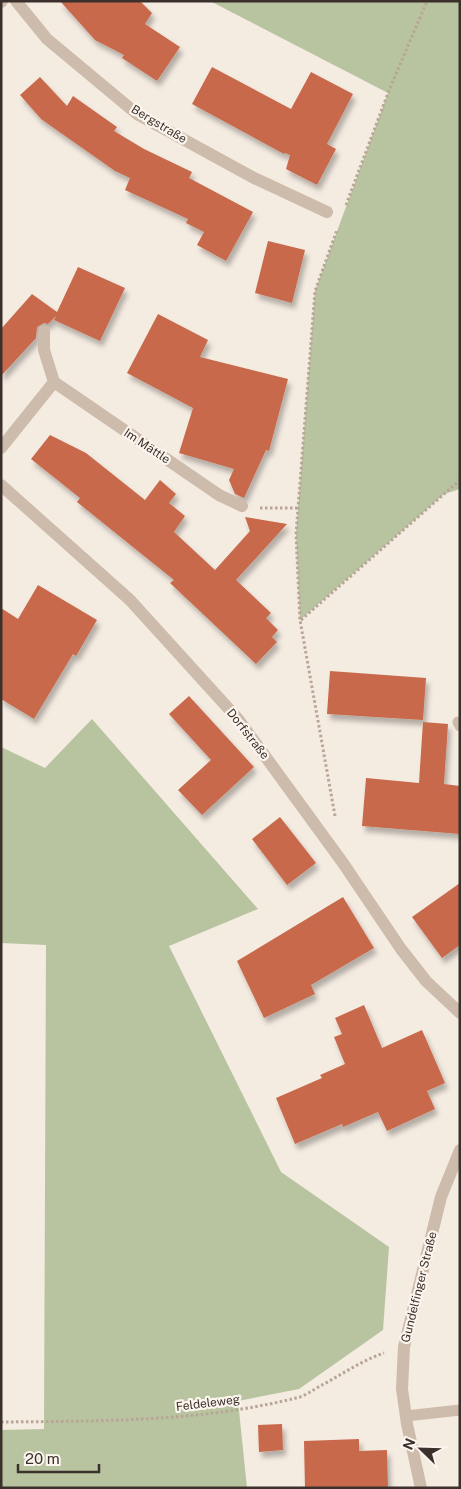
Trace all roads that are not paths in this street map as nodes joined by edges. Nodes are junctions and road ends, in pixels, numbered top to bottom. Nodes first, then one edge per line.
1 (16, 1) edge
2 (327, 212) dead end
3 (44, 331) dead end
4 (54, 382) junction
5 (1, 448) edge
6 (1, 485) edge
7 (242, 506) road end
8 (460, 1012) edge
9 (460, 1150) edge
10 (460, 1410) edge
11 (406, 1416) junction
12 (421, 1488) edge

1 - 2 street, Bergstraße
3 - 4 street
4 - 5 street
4 - 7 street, Im Mättle
6 - 8 street, Dorfstraße
9 - 11 street, Gundelfinger Straße
10 - 11 lane
11 - 12 street, Gundelfinger Straße

